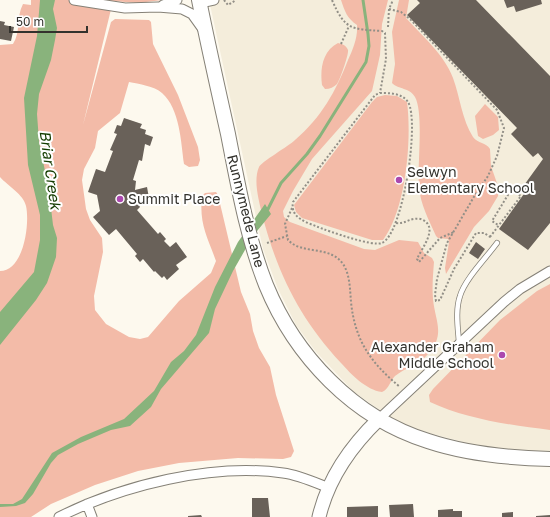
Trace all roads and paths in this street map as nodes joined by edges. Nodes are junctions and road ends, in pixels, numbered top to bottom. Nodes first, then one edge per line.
1 (75, 0) edge
2 (177, 0) edge
3 (214, 0) edge
4 (224, 0) edge
5 (236, 0) edge
6 (332, 0) edge
7 (393, 0) edge
8 (199, 2) edge
9 (158, 7) junction
10 (389, 9) junction
11 (349, 26) junction
12 (388, 27) dead end
13 (208, 40) junction
14 (341, 44) dead end
15 (380, 93) junction
16 (293, 207) junction
17 (396, 223) junction
18 (498, 226) junction
19 (454, 232) junction
20 (286, 236) junction
21 (490, 237) junction
22 (267, 243) dead end
23 (497, 243) joint
24 (550, 271) edge
25 (459, 344) junction
26 (407, 393) junction
27 (379, 419) junction
28 (550, 459) edge
29 (329, 488) junction
30 (87, 504) junction
31 (59, 517) edge
32 (92, 517) edge
33 (319, 517) edge

1 - 9 street
2 - 9 street
3 - 8 street
4 - 5 path
6 - 11 path
7 - 10 path
8 - 13 main road, Runnymede Lane
9 - 13 street
10 - 12 path
10 - 19 path
11 - 14 path
11 - 15 path
13 - 27 main road, Runnymede Lane
15 - 16 path
15 - 17 path
16 - 17 path
16 - 20 path
17 - 19 path
18 - 18 path
18 - 21 path
19 - 21 path
20 - 22 path
20 - 26 path
21 - 23 path
23 - 25 lane
24 - 25 street
25 - 26 street
26 - 27 street
27 - 28 main road, Runnymede Lane
27 - 29 street
29 - 30 street
29 - 33 street
30 - 31 street
30 - 32 street

